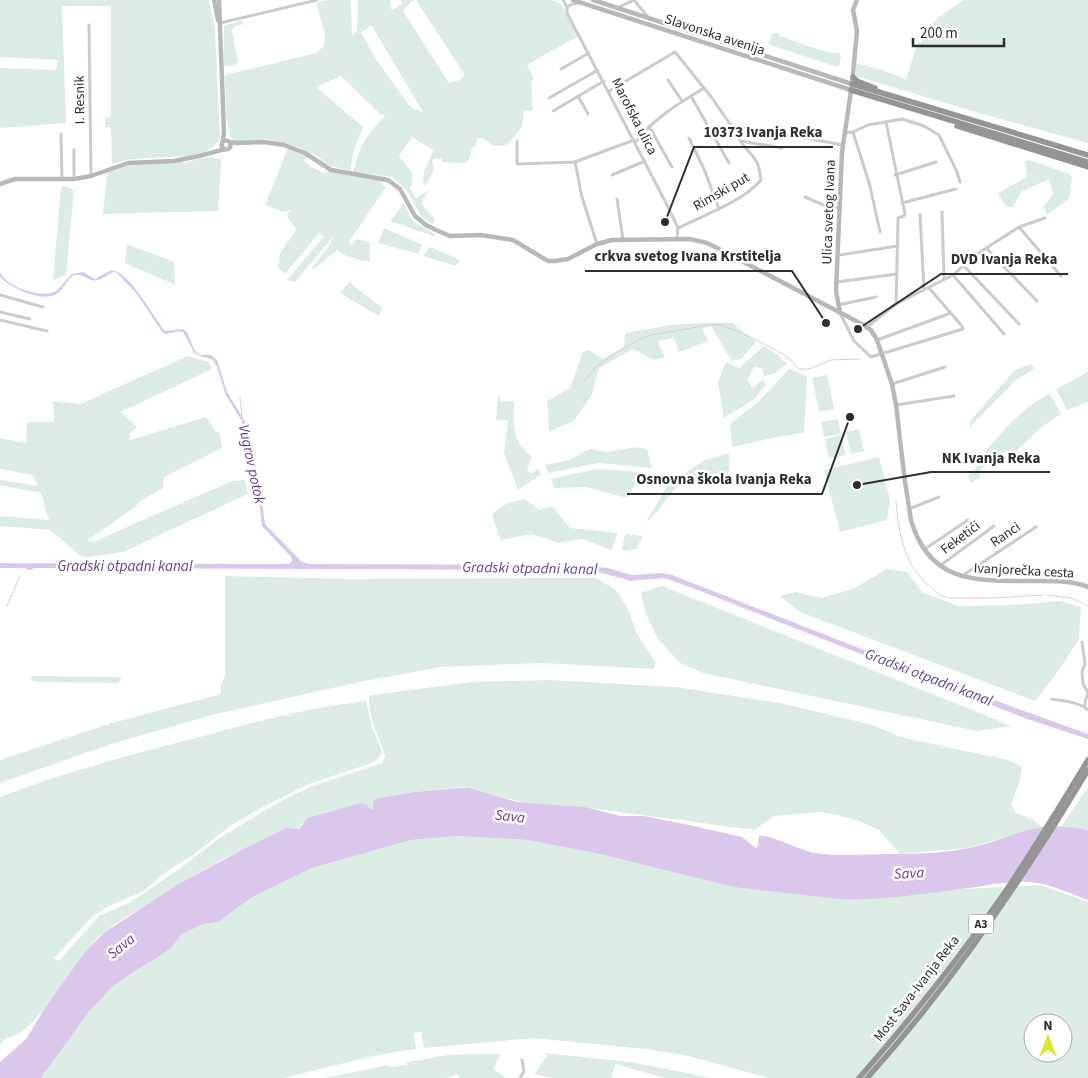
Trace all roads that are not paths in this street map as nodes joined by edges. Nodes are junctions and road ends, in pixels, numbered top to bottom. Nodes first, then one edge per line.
1 (214, 0) edge
2 (219, 0) edge
3 (317, 0) edge
4 (563, 0) edge
5 (573, 0) edge
6 (593, 0) edge
7 (634, 0) edge
8 (857, 0) edge
9 (583, 3) junction
10 (567, 7) junction
11 (617, 8) junction
12 (650, 19) junction
13 (219, 24) junction
14 (89, 25) dead end
15 (589, 53) junction
16 (561, 69) dead end
17 (598, 70) junction
18 (853, 74) junction
19 (668, 80) dead end
20 (839, 80) junction
21 (604, 81) junction
22 (852, 87) junction
23 (704, 88) junction
24 (609, 91) junction
25 (882, 94) junction
26 (578, 96) junction
27 (691, 96) junction
28 (550, 98) dead end
29 (682, 102) junction
30 (553, 111) dead end
31 (588, 114) dead end
32 (937, 116) junction
33 (886, 122) junction
34 (649, 126) junction
35 (736, 127) junction
36 (224, 132) junction
37 (853, 132) junction
38 (844, 133) junction
39 (61, 134) dead end
40 (688, 138) dead end
41 (230, 141) junction
42 (517, 141) dead end
43 (634, 141) junction
44 (740, 141) junction
45 (248, 142) junction
46 (843, 145) junction
47 (225, 146) junction
48 (782, 148) dead end
49 (74, 150) dead end
50 (1088, 154) edge
51 (645, 161) junction
52 (575, 162) junction
53 (936, 162) dead end
54 (1088, 162) edge
55 (729, 163) dead end
56 (672, 167) dead end
57 (1086, 167) edge
58 (612, 175) dead end
59 (895, 175) junction
60 (91, 176) junction
61 (74, 179) junction
62 (62, 180) junction
63 (960, 182) dead end
64 (0, 184) edge
65 (956, 189) dead end
66 (805, 197) dead end
67 (617, 199) dead end
68 (902, 203) junction
69 (840, 208) junction
70 (719, 209) junction
71 (942, 212) dead end
72 (920, 214) dead end
73 (1045, 218) dead end
74 (1020, 227) junction
75 (678, 228) junction
76 (880, 232) dead end
77 (677, 238) junction
78 (623, 240) junction
79 (597, 244) junction
80 (898, 246) junction
81 (987, 249) junction
82 (838, 255) junction
83 (964, 266) junction
84 (897, 274) junction
85 (953, 276) junction
86 (1061, 276) dead end
87 (944, 281) junction
88 (837, 282) junction
89 (928, 288) junction
90 (924, 290) junction
91 (0, 295) edge
92 (876, 297) dead end
93 (1037, 301) dead end
94 (896, 304) junction
95 (43, 306) dead end
96 (838, 306) junction
97 (0, 312) edge
98 (840, 312) junction
99 (951, 313) junction
100 (30, 319) dead end
101 (0, 320) edge
102 (1019, 324) dead end
103 (867, 327) junction
104 (47, 331) dead end
105 (1004, 334) dead end
106 (877, 340) junction
107 (882, 353) junction
108 (945, 366) dead end
109 (892, 384) junction
110 (954, 396) dead end
111 (896, 405) junction
112 (938, 497) dead end
113 (909, 509) junction
114 (968, 520) dead end
115 (994, 526) dead end
116 (1036, 527) dead end
117 (924, 549) junction
118 (940, 566) junction
119 (964, 578) junction
120 (1088, 587) edge
121 (1082, 642) dead end
122 (1052, 699) dead end
123 (1087, 708) edge
124 (1088, 760) edge
125 (1088, 770) edge
126 (522, 1060) dead end
127 (520, 1078) edge
128 (859, 1078) edge
129 (867, 1078) edge

1 - 13 main road
2 - 13 main road
3 - 13 street
4 - 10 street, Marofska ulica
5 - 9 main road, Slavonska avenija
6 - 11 main road, Slavonska avenija
7 - 11 street
7 - 12 street
8 - 18 main road, Ulica svetog Ivana
9 - 10 street
9 - 22 main road, Slavonska avenija
10 - 15 street, Marofska ulica
11 - 12 main road, Slavonska avenija
12 - 20 main road, Slavonska avenija
13 - 36 main road
14 - 60 street, I. Resnik
15 - 16 street
15 - 17 street, Marofska ulica
17 - 21 street, Marofska ulica
17 - 28 street
18 - 20 main road
18 - 22 main road, Ulica svetog Ivana
18 - 25 highway
19 - 29 street
20 - 22 main road, Slavonska avenija
21 - 24 street, Marofska ulica
21 - 26 street
22 - 25 highway
22 - 32 highway
22 - 38 main road, Ulica svetog Ivana
23 - 24 street, Rimski put
23 - 27 street
23 - 35 street, Rimski put
24 - 43 street, Marofska ulica
25 - 50 highway
26 - 30 street
26 - 31 street
27 - 29 street
27 - 55 street
29 - 34 street
32 - 54 highway
32 - 57 highway
33 - 37 street
33 - 59 street
33 - 63 street
34 - 43 street
34 - 56 street
35 - 44 street, Rimski put
35 - 46 street
36 - 41 main road
36 - 47 main road
37 - 38 street
37 - 76 street
38 - 46 main road, Ulica svetog Ivana
39 - 62 street, I. Resnik
40 - 70 street
41 - 45 main road, Ivanjorečka cesta
41 - 47 main road, Ivanjorečka cesta
41 - 47 main road
42 - 52 street
43 - 51 street, Marofska ulica
43 - 52 street
44 - 48 street
44 - 70 street, Rimski put
45 - 47 main road, Ivanjorečka cesta
45 - 79 main road, Ivanjorečka cesta
46 - 69 main road, Ulica svetog Ivana
47 - 60 main road
49 - 61 street
51 - 58 street
51 - 75 street, Marofska ulica
52 - 79 street
53 - 59 street
59 - 68 street
60 - 61 main road
61 - 62 main road
62 - 64 main road
65 - 68 street
66 - 69 street
67 - 78 street
68 - 80 street
69 - 82 main road, Ulica svetog Ivana
70 - 75 street, Rimski put
71 - 87 street
72 - 90 street
73 - 74 street
74 - 81 street
74 - 86 street
75 - 77 street
77 - 78 main road, Ivanjorečka cesta
77 - 98 main road, Ivanjorečka cesta
78 - 79 main road, Ivanjorečka cesta
80 - 82 street
80 - 84 street
81 - 83 street
81 - 93 street
82 - 88 main road, Ulica svetog Ivana
83 - 85 street
83 - 102 street
84 - 88 street
84 - 94 street
85 - 87 street
85 - 105 street
87 - 89 street
88 - 96 main road, Ulica svetog Ivana
89 - 90 street
89 - 99 street
90 - 94 street
91 - 95 street
92 - 96 street
94 - 103 street
96 - 98 main road, Ulica svetog Ivana
97 - 100 street
98 - 103 main road, Ivanjorečka cesta
98 - 107 street
99 - 106 street
99 - 107 street
101 - 104 street
103 - 106 main road, Ivanjorečka cesta
106 - 107 main road, Ivanjorečka cesta
107 - 109 main road, Ivanjorečka cesta
108 - 109 street
109 - 111 main road, Ivanjorečka cesta
110 - 111 street
111 - 113 main road, Ivanjorečka cesta
112 - 113 street
113 - 117 main road, Ivanjorečka cesta
114 - 117 street
115 - 118 street, Feketići
116 - 119 street, Ranci
117 - 118 main road, Ivanjorečka cesta
118 - 119 main road, Ivanjorečka cesta
119 - 120 main road, Ivanjorečka cesta
121 - 123 street
122 - 123 street
124 - 128 highway, Most Sava-Ivanja Reka / A3
125 - 129 highway, Most Sava-Ivanja Reka / A3
126 - 127 street

